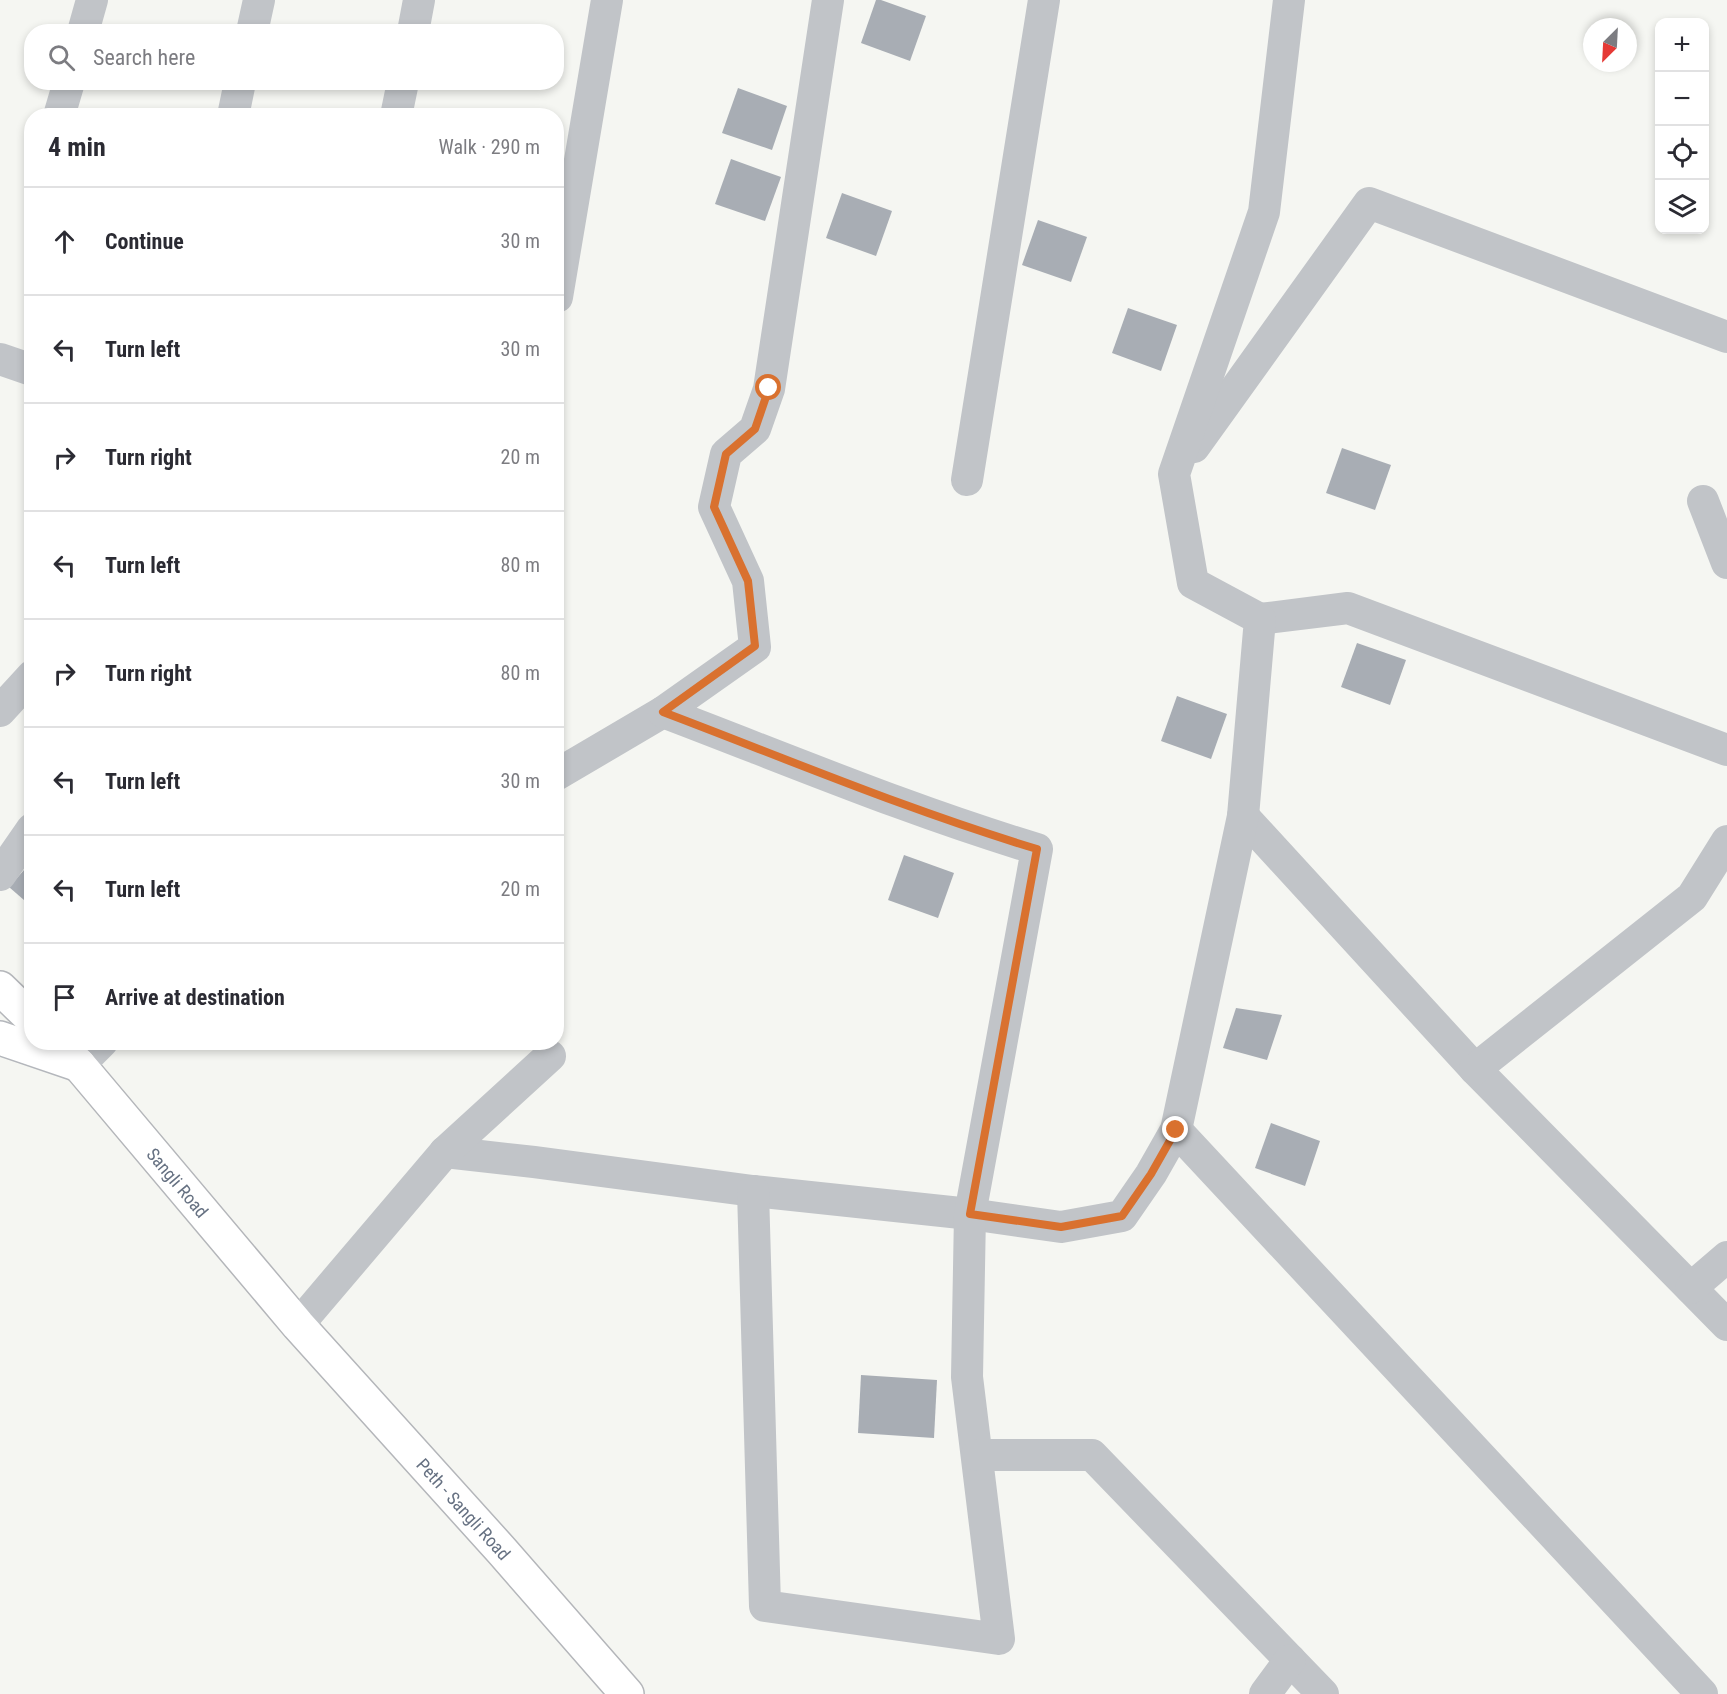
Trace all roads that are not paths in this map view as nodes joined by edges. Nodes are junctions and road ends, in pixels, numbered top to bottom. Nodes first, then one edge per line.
1 (92, 0) edge
2 (259, 0) edge
3 (419, 0) edge
4 (606, 0) edge
5 (828, 0) edge
6 (1044, 0) edge
7 (1289, 0) edge
8 (85, 24) edge
9 (254, 24) edge
10 (414, 24) edge
11 (67, 90) edge
12 (238, 90) edge
13 (401, 90) edge
14 (61, 108) edge
15 (235, 108) edge
16 (398, 108) edge
17 (564, 260) edge
18 (1727, 337) edge
19 (0, 360) edge
20 (24, 368) edge
21 (1174, 474) junction
22 (967, 480) dead end
23 (1703, 501) dead end
24 (1727, 563) edge
25 (1260, 619) junction
26 (24, 685) edge
27 (0, 711) edge
28 (663, 712) junction
29 (1727, 750) edge
30 (564, 770) edge
31 (1243, 816) junction
32 (24, 840) edge
33 (1727, 841) edge
34 (0, 875) edge
35 (0, 988) edge
36 (24, 1011) edge
37 (0, 1038) edge
38 (24, 1046) edge
39 (35, 1050) edge
40 (64, 1050) edge
41 (94, 1050) edge
42 (550, 1056) dead end
43 (79, 1065) junction
44 (1475, 1069) junction
45 (1176, 1130) junction
46 (445, 1152) junction
47 (753, 1191) junction
48 (970, 1214) junction
49 (1727, 1257) edge
50 (1691, 1288) junction
51 (298, 1325) junction
52 (1727, 1325) edge
53 (977, 1455) junction
54 (1290, 1660) junction
55 (627, 1694) edge
56 (1265, 1694) edge
57 (1323, 1694) edge
58 (1702, 1694) edge

1 - 8 street
2 - 9 street
3 - 10 street
4 - 17 street
5 - 28 street
6 - 22 street
7 - 21 street
11 - 14 street
12 - 15 street
13 - 16 street
18 - 21 street
19 - 20 street
21 - 25 street
23 - 24 street
25 - 29 street
25 - 31 street
26 - 27 street
28 - 30 street
28 - 48 street
31 - 44 street
31 - 45 street
32 - 34 street
33 - 44 street
35 - 36 main road
37 - 38 main road
39 - 43 main road
40 - 43 main road, Sangli Road
41 - 43 street
42 - 46 street
43 - 51 main road, Sangli Road
44 - 50 street
45 - 48 street
45 - 58 street
46 - 47 street
46 - 51 street
47 - 48 street
47 - 53 street
48 - 53 street
49 - 50 street
50 - 52 street
51 - 55 main road, Peth - Sangli Road
53 - 54 street
54 - 56 street
54 - 57 street

